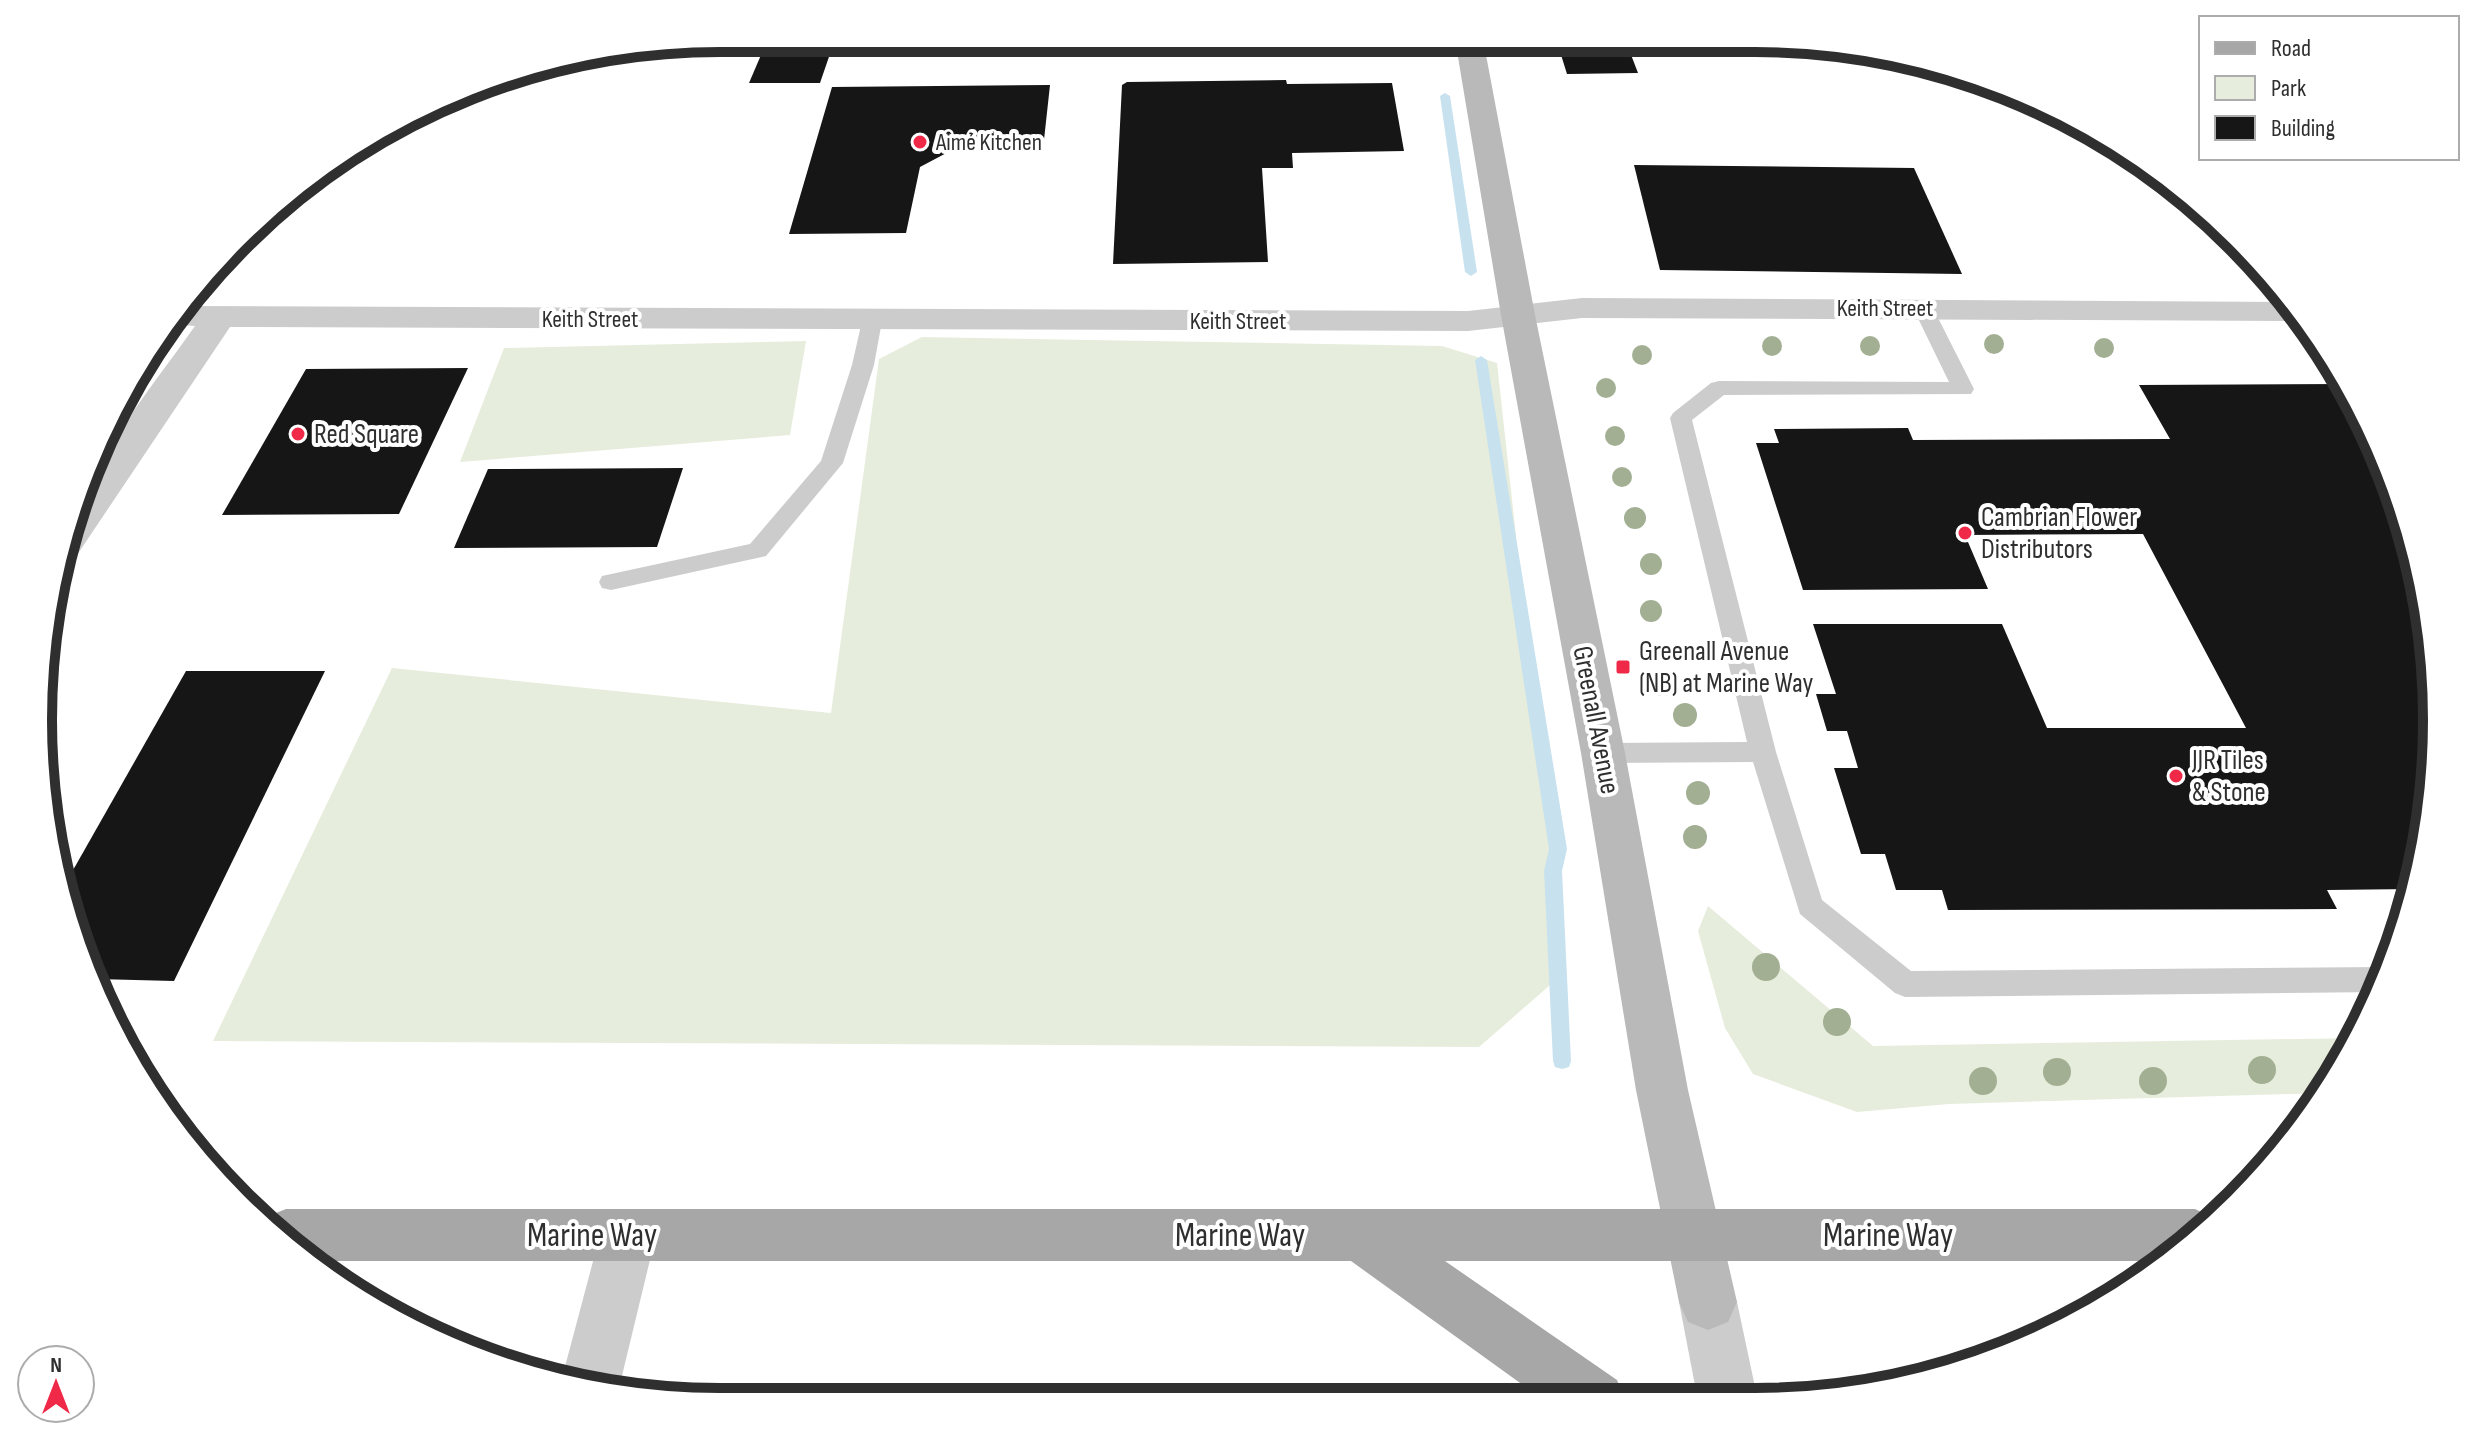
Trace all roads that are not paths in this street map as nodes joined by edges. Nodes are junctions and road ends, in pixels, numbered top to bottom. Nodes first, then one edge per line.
1 (1471, 52) edge
2 (1923, 308) junction
3 (2284, 312) edge
4 (1518, 315) junction
5 (188, 317) edge
6 (218, 318) junction
7 (869, 337) junction
8 (89, 500) edge
9 (611, 582) dead end
10 (1763, 752) junction
11 (1603, 753) junction
12 (2371, 979) edge
13 (1694, 1234) junction
14 (295, 1235) edge
15 (628, 1235) junction
16 (1360, 1235) junction
17 (2180, 1235) edge
18 (592, 1375) edge
19 (1578, 1388) edge
20 (1725, 1388) edge

1 - 4 street, Greenall Avenue
2 - 3 street, Keith Street
2 - 4 street, Keith Street
2 - 10 lane
4 - 7 street, Keith Street
4 - 11 street, Greenall Avenue
5 - 6 street, Keith Street
6 - 7 street, Keith Street
6 - 8 street
7 - 9 lane
10 - 11 lane
10 - 12 lane
11 - 13 street, Greenall Avenue
13 - 16 main road, Marine Way
13 - 17 main road, Marine Way
13 - 20 street, Greenall Avenue
14 - 15 main road, Marine Way
15 - 16 main road, Marine Way
15 - 18 street
16 - 19 main road

